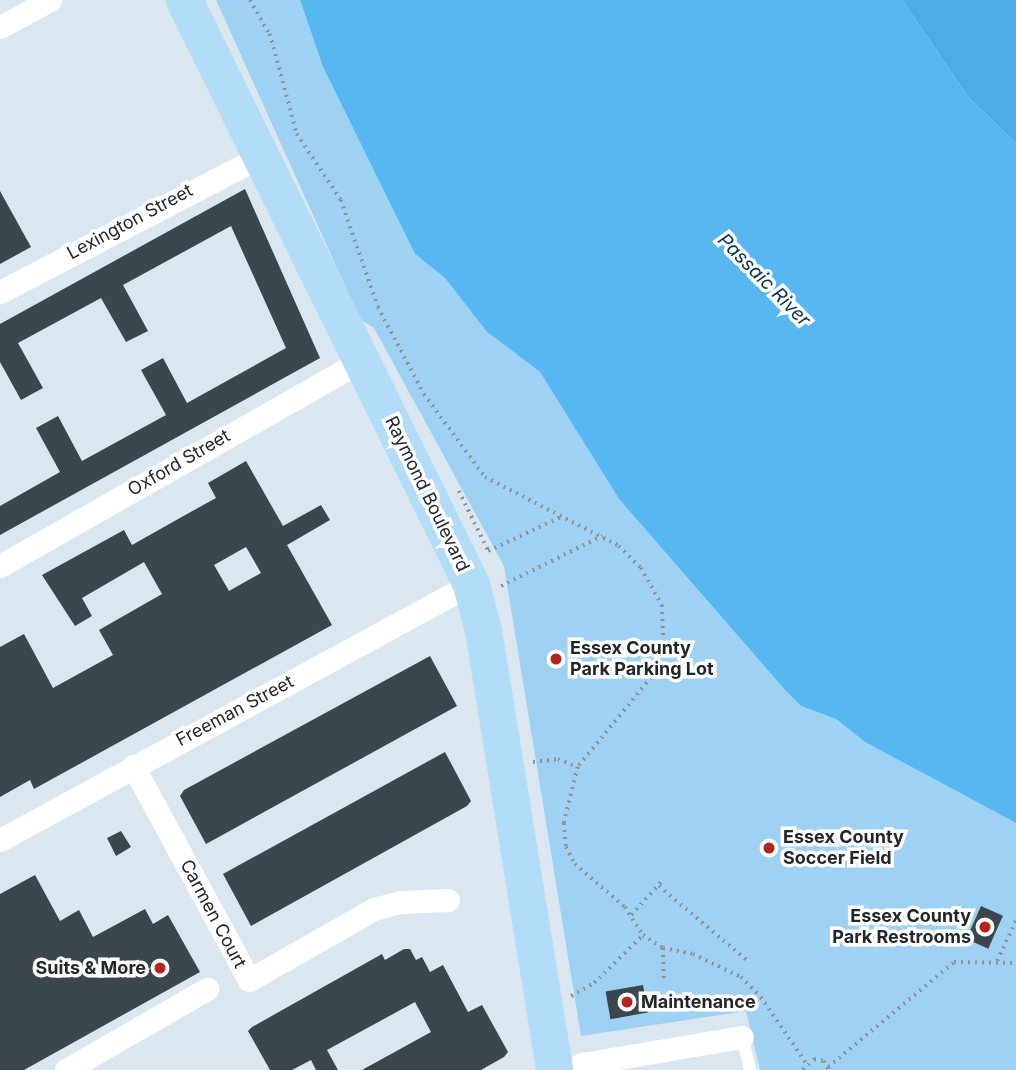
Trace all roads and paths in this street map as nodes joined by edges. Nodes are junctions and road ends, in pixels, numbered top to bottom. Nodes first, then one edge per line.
1 (50, 0) edge
2 (184, 0) edge
3 (250, 0) edge
4 (0, 27) edge
5 (261, 156) junction
6 (0, 292) edge
7 (359, 362) junction
8 (424, 394) junction
9 (417, 397) dead end
10 (561, 517) junction
11 (602, 536) junction
12 (488, 551) dead end
13 (0, 566) edge
14 (486, 585) junction
15 (531, 762) dead end
16 (133, 766) junction
17 (578, 767) junction
18 (0, 840) edge
19 (447, 900) dead end
20 (631, 915) junction
21 (1016, 920) edge
22 (643, 934) junction
23 (663, 948) junction
24 (748, 961) dead end
25 (997, 961) junction
26 (1016, 963) edge
27 (664, 981) dead end
28 (207, 989) dead end
29 (575, 995) dead end
30 (742, 1037) joint
31 (806, 1063) junction
32 (828, 1069) edge
33 (66, 1070) edge
34 (554, 1070) edge
35 (570, 1070) edge
36 (750, 1070) edge
37 (803, 1070) edge

1 - 4 street
2 - 5 main road, Raymond Boulevard
3 - 8 path
5 - 6 street, Lexington Street
5 - 7 main road, Raymond Boulevard
7 - 13 street, Oxford Street
7 - 14 main road, Raymond Boulevard
8 - 9 path
8 - 10 path
10 - 11 path
10 - 12 path
11 - 14 path
11 - 17 path
14 - 16 street, Freeman Street
14 - 34 main road, Raymond Boulevard
15 - 17 path
16 - 18 street, Freeman Street
16 - 19 street, Carmen Court
17 - 20 path
20 - 22 path
20 - 24 path
21 - 25 path
22 - 23 path
22 - 29 path
23 - 27 path
23 - 31 path
25 - 26 path
25 - 32 path
28 - 33 street
30 - 35 street
30 - 36 lane
31 - 32 path
31 - 37 path

